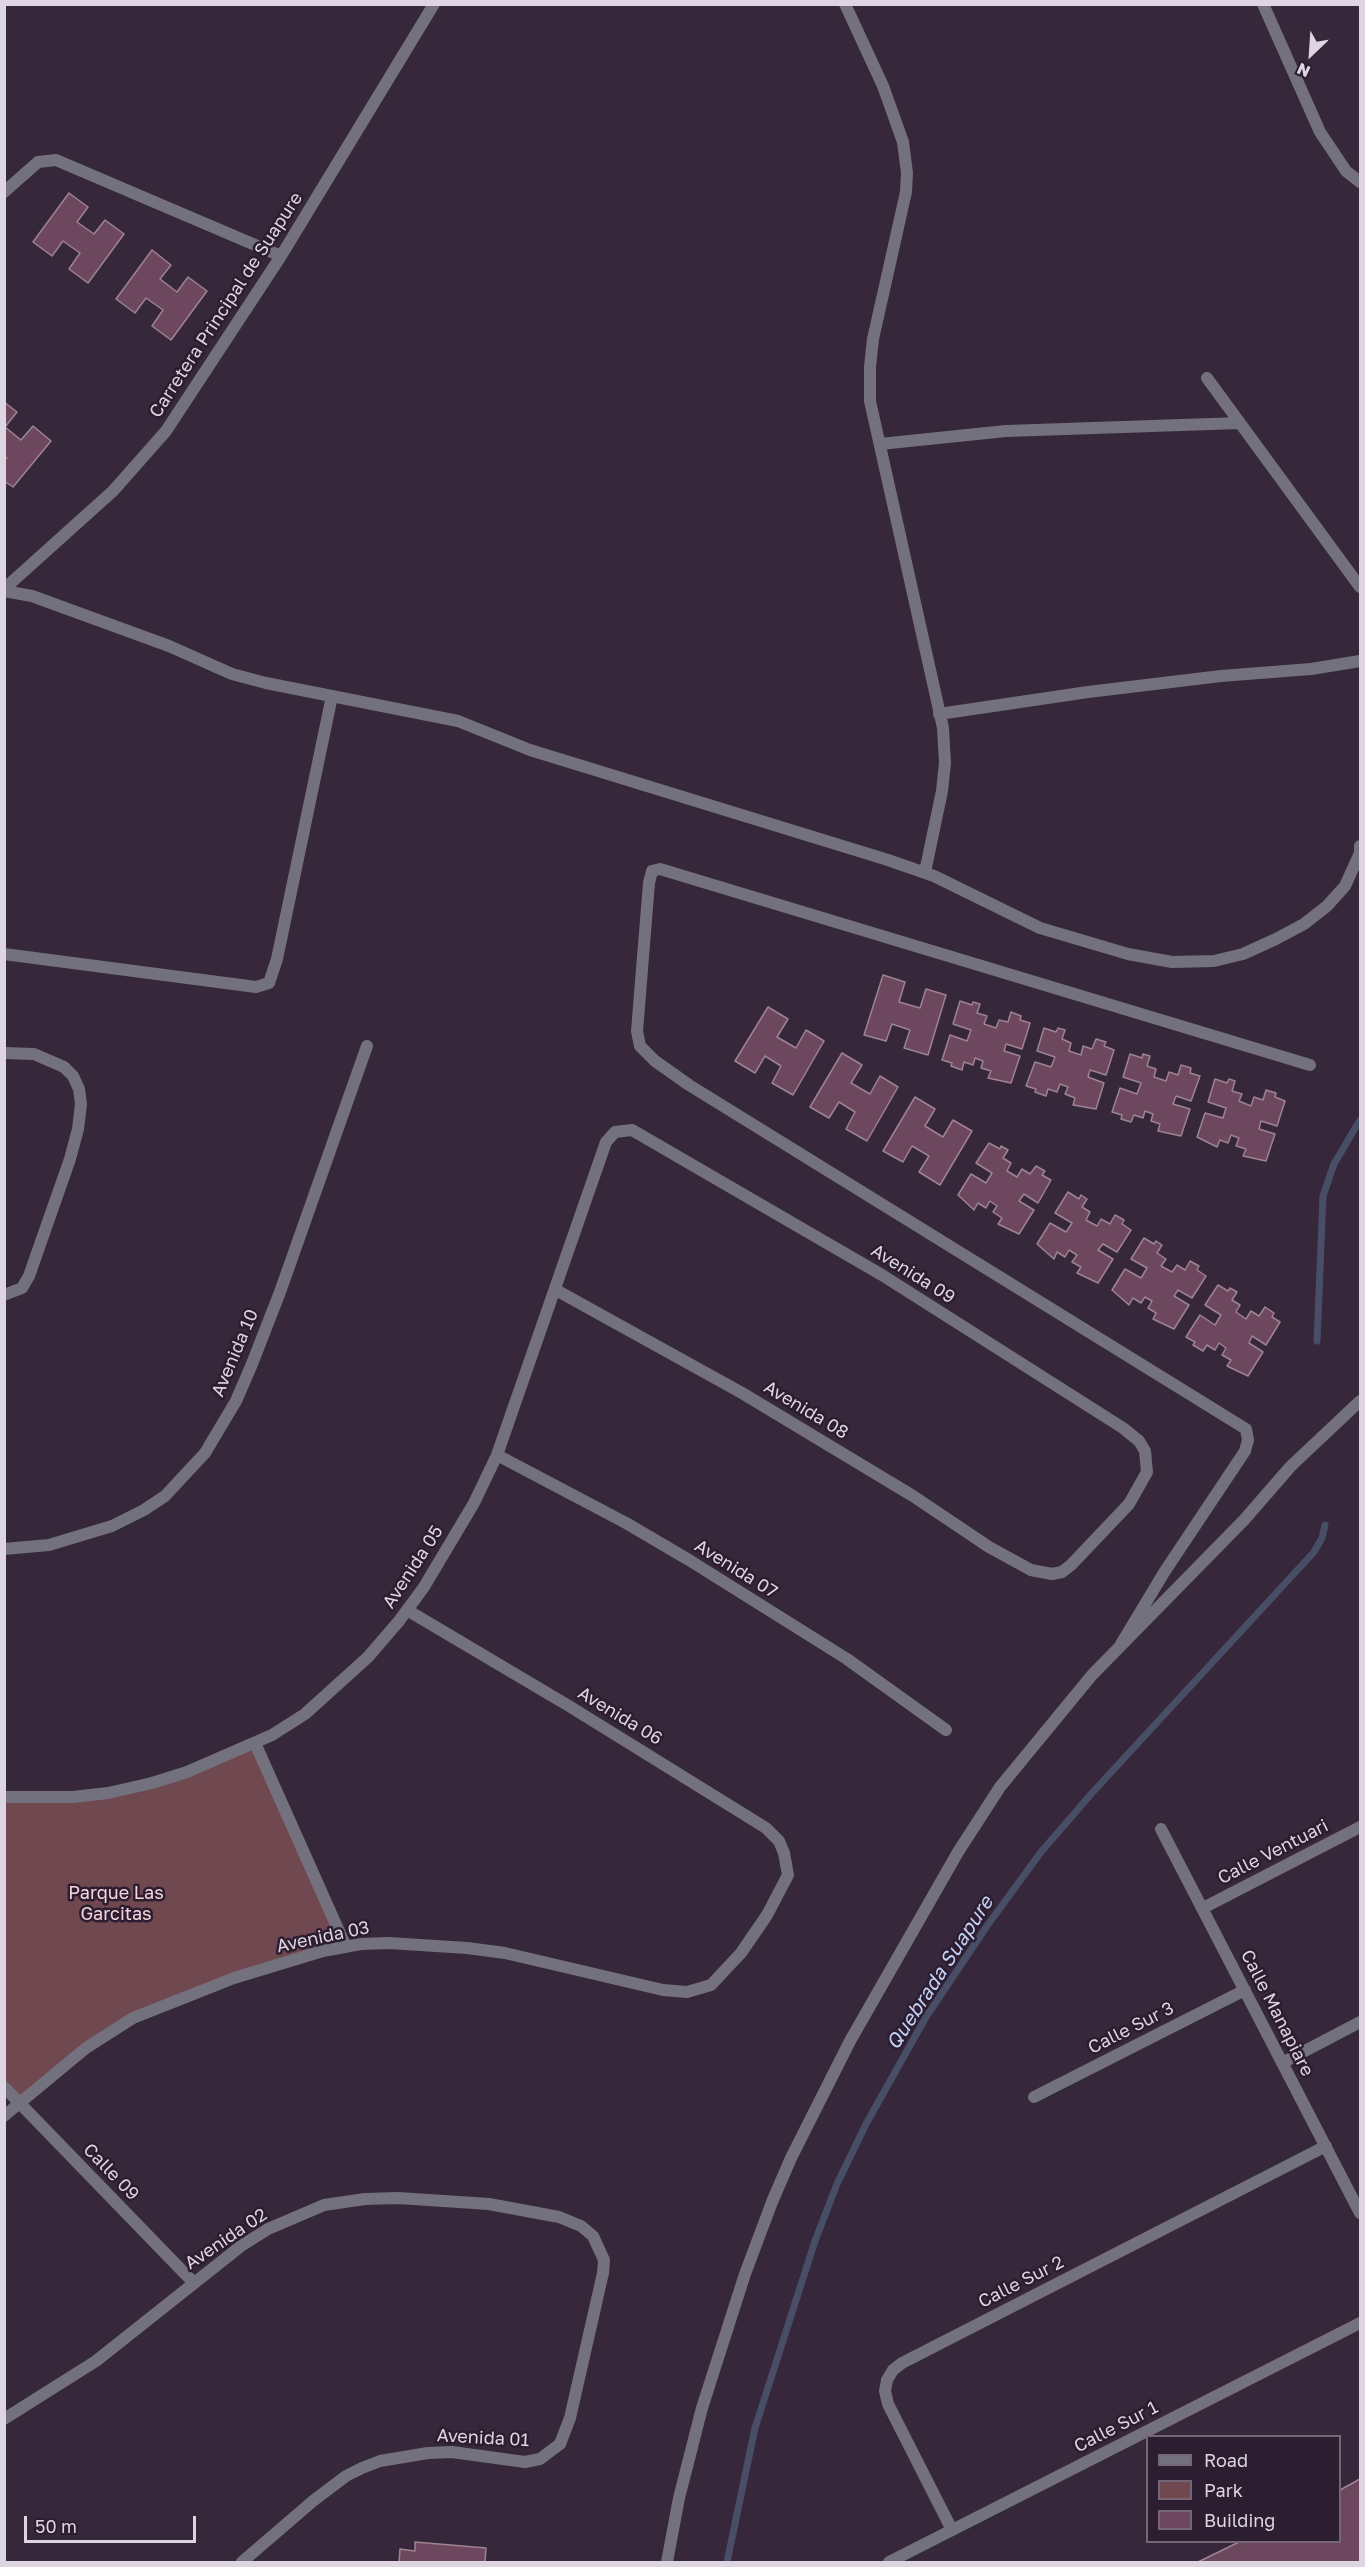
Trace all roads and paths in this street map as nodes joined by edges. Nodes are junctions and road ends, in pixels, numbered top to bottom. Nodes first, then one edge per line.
1 (434, 4) edge
2 (845, 4) edge
3 (1263, 4) edge
4 (1360, 182) edge
5 (4, 192) edge
6 (281, 256) junction
7 (1207, 378) dead end
8 (1240, 423) junction
9 (879, 444) junction
10 (1360, 587) edge
11 (4, 590) edge
12 (1360, 661) edge
13 (332, 696) junction
14 (939, 714) junction
15 (1360, 846) edge
16 (925, 872) junction
17 (4, 954) edge
18 (368, 1046) dead end
19 (4, 1053) edge
20 (1310, 1065) dead end
21 (632, 1130) joint
22 (556, 1290) junction
23 (4, 1295) edge
24 (1360, 1401) edge
25 (497, 1455) junction
26 (4, 1549) edge
27 (1031, 1570) joint
28 (407, 1610) junction
29 (1121, 1644) junction
30 (946, 1730) dead end
31 (255, 1743) junction
32 (4, 1797) edge
33 (1360, 1827) edge
34 (1161, 1828) dead end
35 (1203, 1908) junction
36 (346, 1947) junction
37 (719, 1979) joint
38 (1245, 1990) junction
39 (1360, 2022) edge
40 (1282, 2063) junction
41 (4, 2087) edge
42 (1034, 2097) dead end
43 (20, 2103) junction
44 (4, 2116) edge
45 (1326, 2146) junction
46 (1360, 2213) edge
47 (193, 2282) junction
48 (1360, 2322) edge
49 (4, 2419) edge
50 (566, 2433) joint
51 (952, 2530) junction
52 (242, 2562) edge
53 (667, 2562) edge
54 (888, 2562) edge

1 - 6 street, Carretera Principal de Suapure
2 - 9 street
3 - 4 street
5 - 6 street
6 - 11 street, Carretera Principal de Suapure
7 - 8 street
8 - 9 street
8 - 10 street
9 - 14 street
11 - 13 street
12 - 14 street
13 - 16 street
13 - 17 street
14 - 16 street
15 - 16 street
18 - 26 street, Avenida 10
19 - 23 street
20 - 29 street
21 - 22 street, Avenida 05
21 - 27 street, Avenida 09
22 - 25 street, Avenida 05
22 - 27 street, Avenida 08
24 - 29 street
25 - 28 street, Avenida 05
25 - 30 street, Avenida 07
28 - 31 street, Avenida 05
28 - 37 street, Avenida 06
29 - 53 street
31 - 32 street, Avenida 05
31 - 36 street
33 - 35 street, Calle Ventuari
34 - 35 street, Calle Manapiare
35 - 38 street, Calle Manapiare
36 - 37 street, Avenida 03
36 - 43 street, Avenida 03
38 - 40 street, Calle Manapiare
38 - 42 street, Calle Sur 3
39 - 40 street
40 - 45 street, Calle Manapiare
41 - 43 street, Calle 09
43 - 44 street, Avenida 03
43 - 47 street, Calle 09
45 - 46 street, Calle Manapiare
45 - 51 street, Calle Sur 2
47 - 49 street, Avenida 02
47 - 50 street, Avenida 02
48 - 51 street, Calle Sur 1
50 - 52 street, Avenida 01
51 - 54 street, Calle Sur 1

